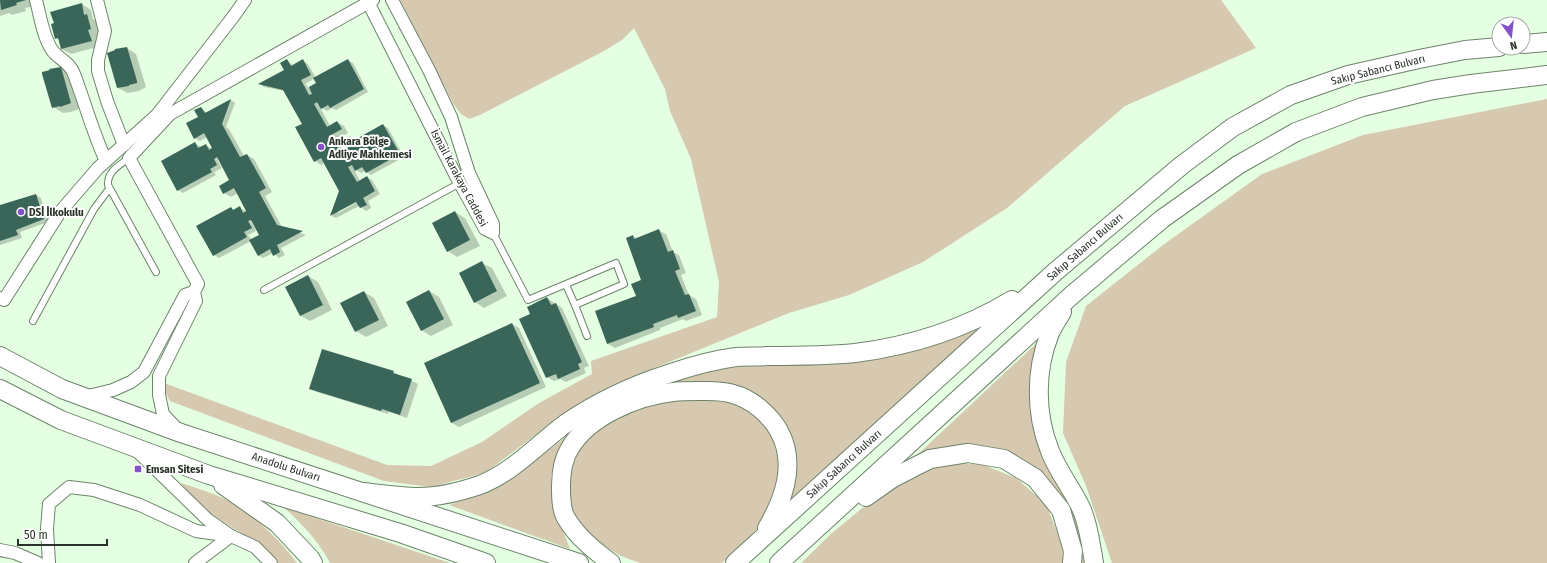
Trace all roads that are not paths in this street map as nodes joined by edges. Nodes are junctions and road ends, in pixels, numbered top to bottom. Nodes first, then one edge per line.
1 (36, 0) edge
2 (97, 0) edge
3 (245, 0) edge
4 (392, 0) edge
5 (370, 1) edge
6 (1547, 42) edge
7 (1531, 43) edge
8 (1491, 48) edge
9 (1547, 74) edge
10 (124, 145) junction
11 (130, 158) junction
12 (106, 161) junction
13 (460, 183) junction
14 (109, 189) junction
15 (493, 232) junction
16 (1056, 271) junction
17 (156, 272) dead end
18 (566, 285) junction
19 (264, 290) dead end
20 (194, 292) junction
21 (1072, 295) junction
22 (0, 298) edge
23 (575, 305) junction
24 (33, 321) dead end
25 (588, 336) dead end
26 (0, 356) edge
27 (0, 389) edge
28 (84, 397) junction
29 (181, 433) junction
30 (133, 447) junction
31 (209, 475) junction
32 (363, 492) junction
33 (231, 536) junction
34 (808, 537) junction
35 (760, 541) junction
36 (0, 550) edge
37 (38, 563) edge
38 (49, 563) edge
39 (195, 563) edge
40 (271, 563) edge
41 (313, 563) edge
42 (486, 563) edge
43 (579, 563) edge
44 (611, 563) edge
45 (735, 563) edge
46 (779, 563) edge
47 (1072, 563) edge
48 (1094, 563) edge

1 - 12 street
2 - 10 street
3 - 10 street
4 - 15 street, İsmail Karakaya Caddesi
5 - 11 street
5 - 13 street, İsmail Karakaya Caddesi
6 - 7 main road
8 - 16 main road, Sakıp Sabancı Bulvarı
9 - 21 main road
10 - 12 street
11 - 14 lane
11 - 20 street
12 - 22 street
13 - 15 street, İsmail Karakaya Caddesi
13 - 19 lane
14 - 17 lane
14 - 24 lane
15 - 18 lane
16 - 32 main road
16 - 35 main road, Sakıp Sabancı Bulvarı
18 - 23 lane
18 - 23 lane
20 - 28 street
20 - 29 street
21 - 34 main road
21 - 48 main road
23 - 25 lane
26 - 28 main road, Anadolu Bulvarı
27 - 30 main road
28 - 29 main road, Anadolu Bulvarı
29 - 32 main road, Anadolu Bulvarı
30 - 31 main road
30 - 33 street
31 - 41 main road
31 - 42 main road
32 - 43 main road, Anadolu Bulvarı
33 - 38 street
33 - 39 street
33 - 40 street
34 - 46 main road
34 - 47 main road
35 - 44 main road
35 - 45 main road, Sakıp Sabancı Bulvarı
36 - 37 street

